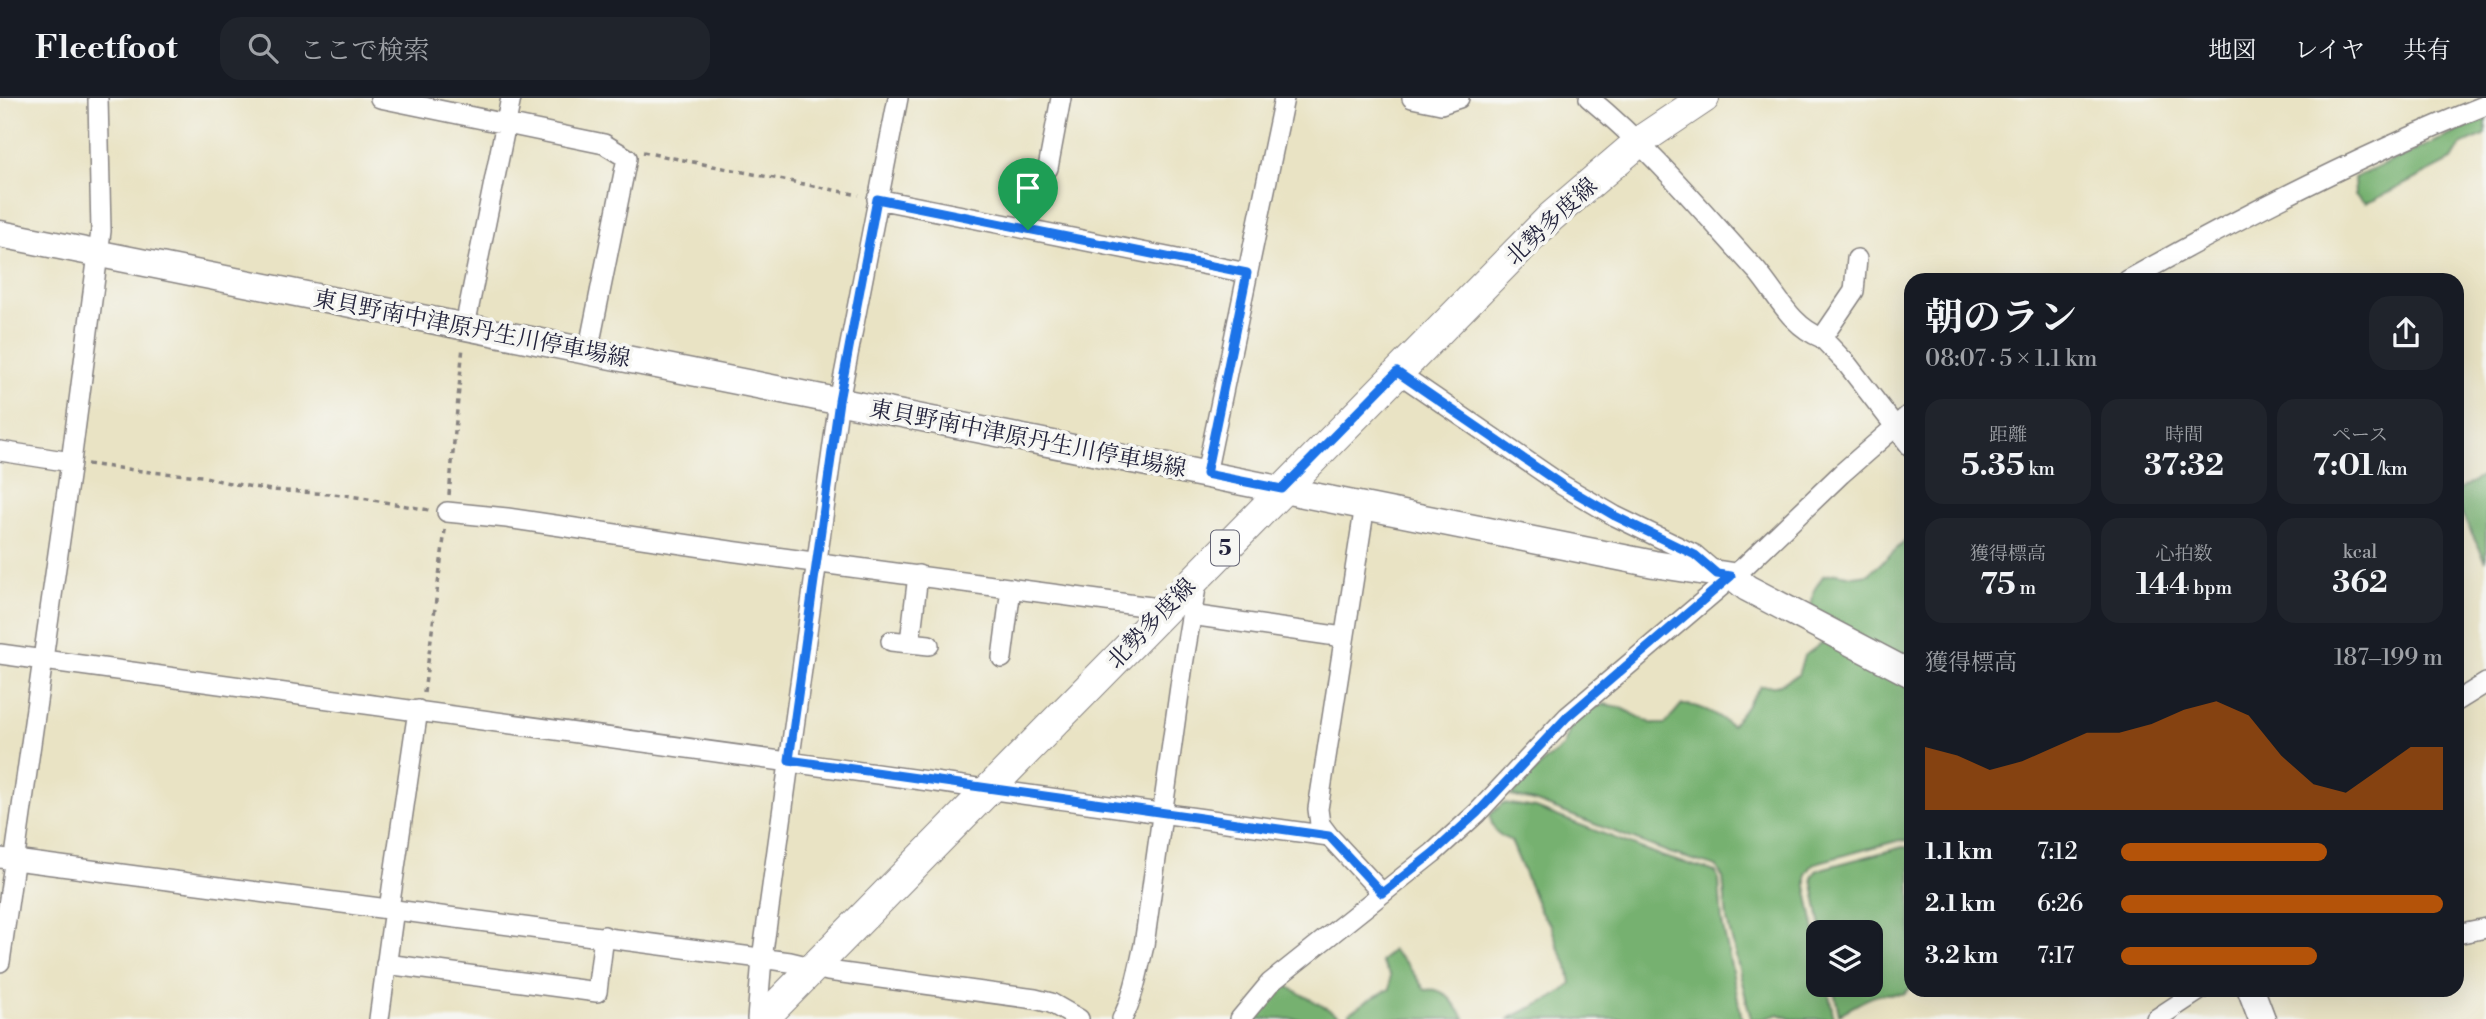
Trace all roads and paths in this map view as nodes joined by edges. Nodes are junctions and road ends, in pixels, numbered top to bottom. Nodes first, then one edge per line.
1 (98, 98) edge
2 (380, 98) edge
3 (511, 98) edge
4 (898, 98) edge
5 (1060, 98) edge
6 (1284, 98) edge
7 (1412, 98) edge
8 (1459, 98) edge
9 (1589, 98) edge
10 (1704, 98) edge
11 (2486, 105) edge
12 (506, 122) junction
13 (1640, 141) junction
14 (614, 150) junction
15 (1048, 169) dead end
16 (877, 199) junction
17 (0, 234) edge
18 (97, 253) junction
19 (1857, 259) dead end
20 (1247, 273) junction
21 (2141, 273) edge
22 (465, 326) junction
23 (1822, 338) junction
24 (588, 352) junction
25 (1397, 372) junction
26 (839, 401) junction
27 (1904, 419) edge
28 (1895, 426) junction
29 (1904, 438) edge
30 (0, 451) edge
31 (71, 462) junction
32 (1206, 474) junction
33 (1282, 489) junction
34 (1366, 505) junction
35 (447, 513) joint
36 (817, 563) junction
37 (918, 575) junction
38 (1724, 575) junction
39 (1012, 588) junction
40 (1179, 612) junction
41 (1343, 637) junction
42 (910, 643) dead end
43 (0, 654) edge
44 (1002, 658) dead end
45 (44, 659) junction
46 (1904, 670) edge
47 (2486, 683) edge
48 (2464, 697) edge
49 (418, 710) junction
50 (789, 760) junction
51 (990, 788) junction
52 (1163, 813) junction
53 (1329, 836) junction
54 (8, 859) edge
55 (1382, 893) junction
56 (391, 909) junction
57 (2486, 928) edge
58 (2464, 933) edge
59 (604, 936) junction
60 (762, 958) junction
61 (0, 961) edge
62 (386, 964) junction
63 (814, 966) junction
64 (2189, 997) edge
65 (2254, 997) edge
66 (379, 1019) edge
67 (757, 1019) edge
68 (763, 1019) edge
69 (1079, 1019) edge
70 (1122, 1019) edge
71 (1240, 1019) edge
72 (2156, 1019) edge
73 (2262, 1019) edge

1 - 18 street
2 - 12 street
3 - 12 street
4 - 16 street
5 - 15 street
6 - 20 street
7 - 8 street
9 - 13 street
10 - 13 main road, 北勢多度線 / 5
11 - 21 street
12 - 14 street
12 - 22 street
13 - 23 street
13 - 25 main road, 北勢多度線 / 5
14 - 16 path
14 - 24 street
16 - 20 street
16 - 26 street
17 - 18 main road, 東貝野南中津原丹生川停車場線
18 - 22 main road, 東貝野南中津原丹生川停車場線
18 - 31 street
19 - 23 street
20 - 32 street
22 - 24 main road, 東貝野南中津原丹生川停車場線
23 - 28 street
24 - 26 main road, 東貝野南中津原丹生川停車場線
25 - 33 main road, 北勢多度線 / 5
25 - 38 street
26 - 32 main road, 東貝野南中津原丹生川停車場線
26 - 36 street
27 - 28 street
28 - 29 street
28 - 38 street
30 - 31 street
31 - 35 path
31 - 45 street
32 - 33 main road, 東貝野南中津原丹生川停車場線
33 - 34 main road, 東貝野南中津原丹生川停車場線
33 - 40 main road, 北勢多度線 / 5
34 - 38 main road, 東貝野南中津原丹生川停車場線
34 - 41 street
35 - 36 street
36 - 37 street
36 - 50 street
37 - 39 street
37 - 42 street
38 - 46 main road, 東貝野南中津原丹生川停車場線
38 - 55 street
39 - 40 street
39 - 44 street
40 - 41 street
40 - 51 main road, 北勢多度線 / 5
40 - 52 street
41 - 53 street
43 - 45 street
45 - 49 street
45 - 54 street
47 - 48 street
49 - 50 street
49 - 56 street
50 - 51 street
50 - 60 street
51 - 52 street
51 - 63 main road, 北勢多度線 / 5
52 - 53 street
52 - 70 street
53 - 55 street
54 - 56 street
54 - 61 street
55 - 71 street
56 - 59 street
56 - 62 street
57 - 58 street
59 - 60 street
59 - 62 street
60 - 63 street
60 - 67 street
62 - 66 street
63 - 68 main road, 北勢多度線 / 5
63 - 69 street
64 - 72 street
65 - 73 main road

